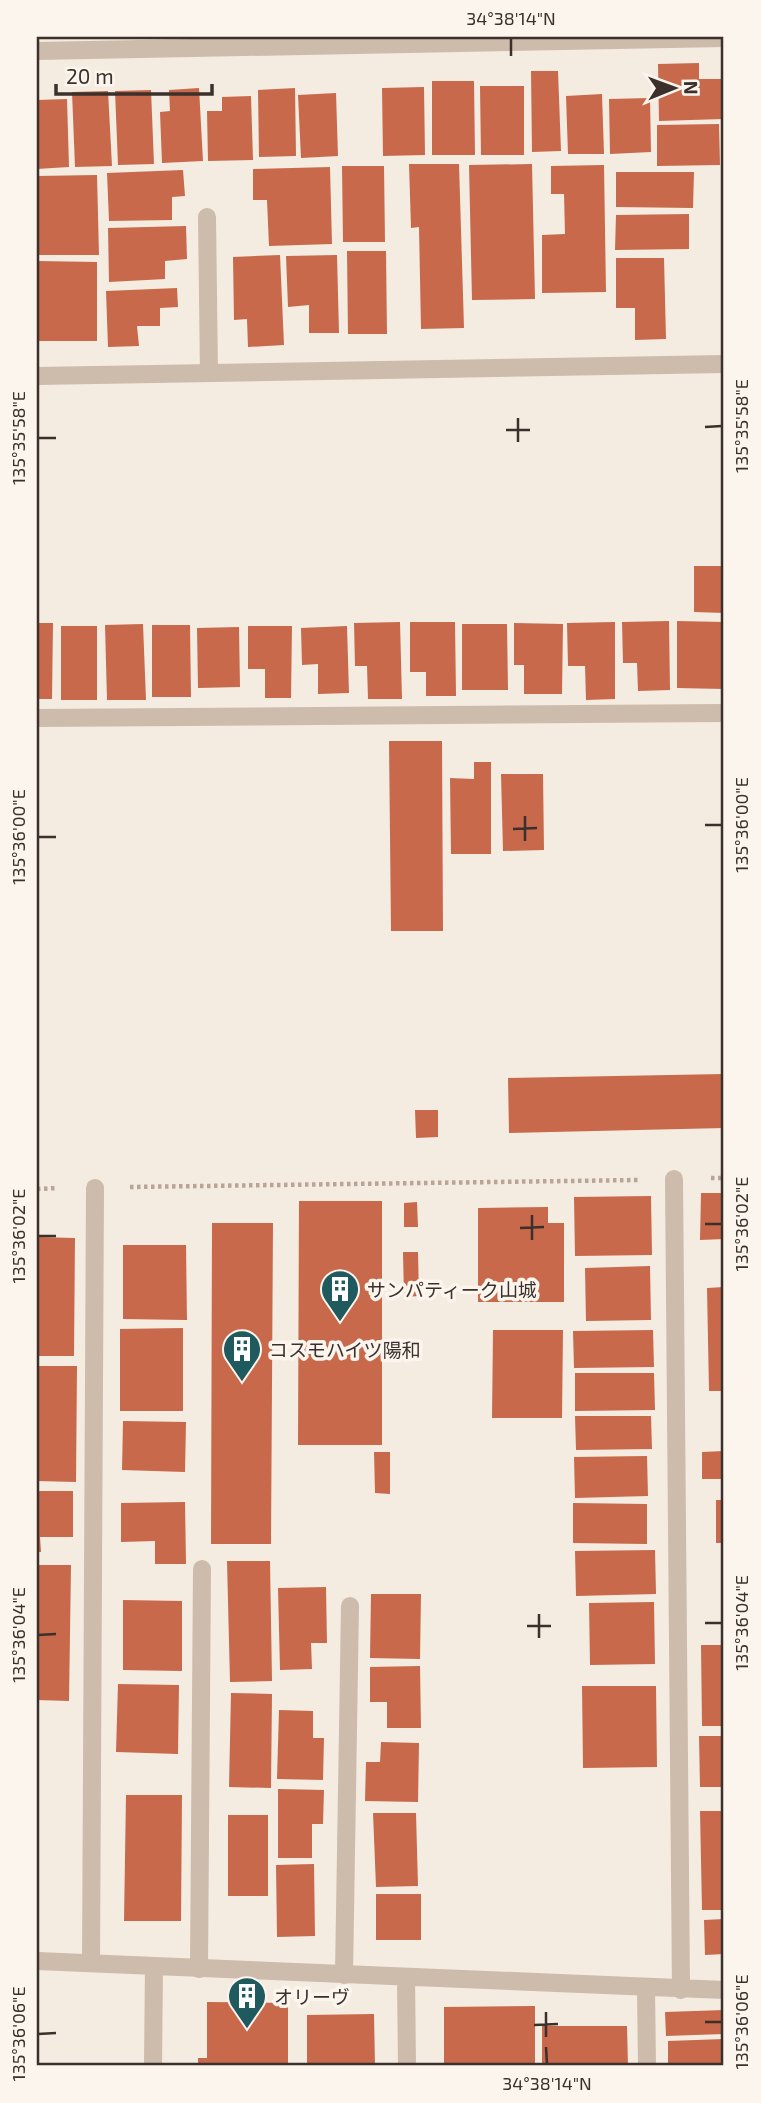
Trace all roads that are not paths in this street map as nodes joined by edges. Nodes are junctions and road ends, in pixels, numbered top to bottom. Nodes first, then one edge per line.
1 (724, 38) edge
2 (37, 51) edge
3 (207, 217) dead end
4 (724, 363) edge
5 (209, 373) junction
6 (37, 376) edge
7 (724, 713) edge
8 (37, 718) edge
9 (674, 1179) road end
10 (95, 1188) road end
11 (202, 1569) dead end
12 (350, 1605) dead end
13 (37, 1961) edge
14 (91, 1963) junction
15 (154, 1966) junction
16 (199, 1969) junction
17 (344, 1975) junction
18 (406, 1977) junction
19 (646, 1988) junction
20 (681, 1990) junction
21 (724, 1990) edge
22 (153, 2066) edge
23 (407, 2066) edge
24 (647, 2066) edge

1 - 2 street
3 - 5 street
4 - 5 street
5 - 6 street
7 - 8 street
9 - 20 street
10 - 14 street
11 - 16 street
12 - 17 street
13 - 14 street
14 - 15 street
15 - 16 street
15 - 22 street
16 - 17 street
17 - 18 street
18 - 19 street
18 - 23 street
19 - 20 street
19 - 24 street
20 - 21 street

